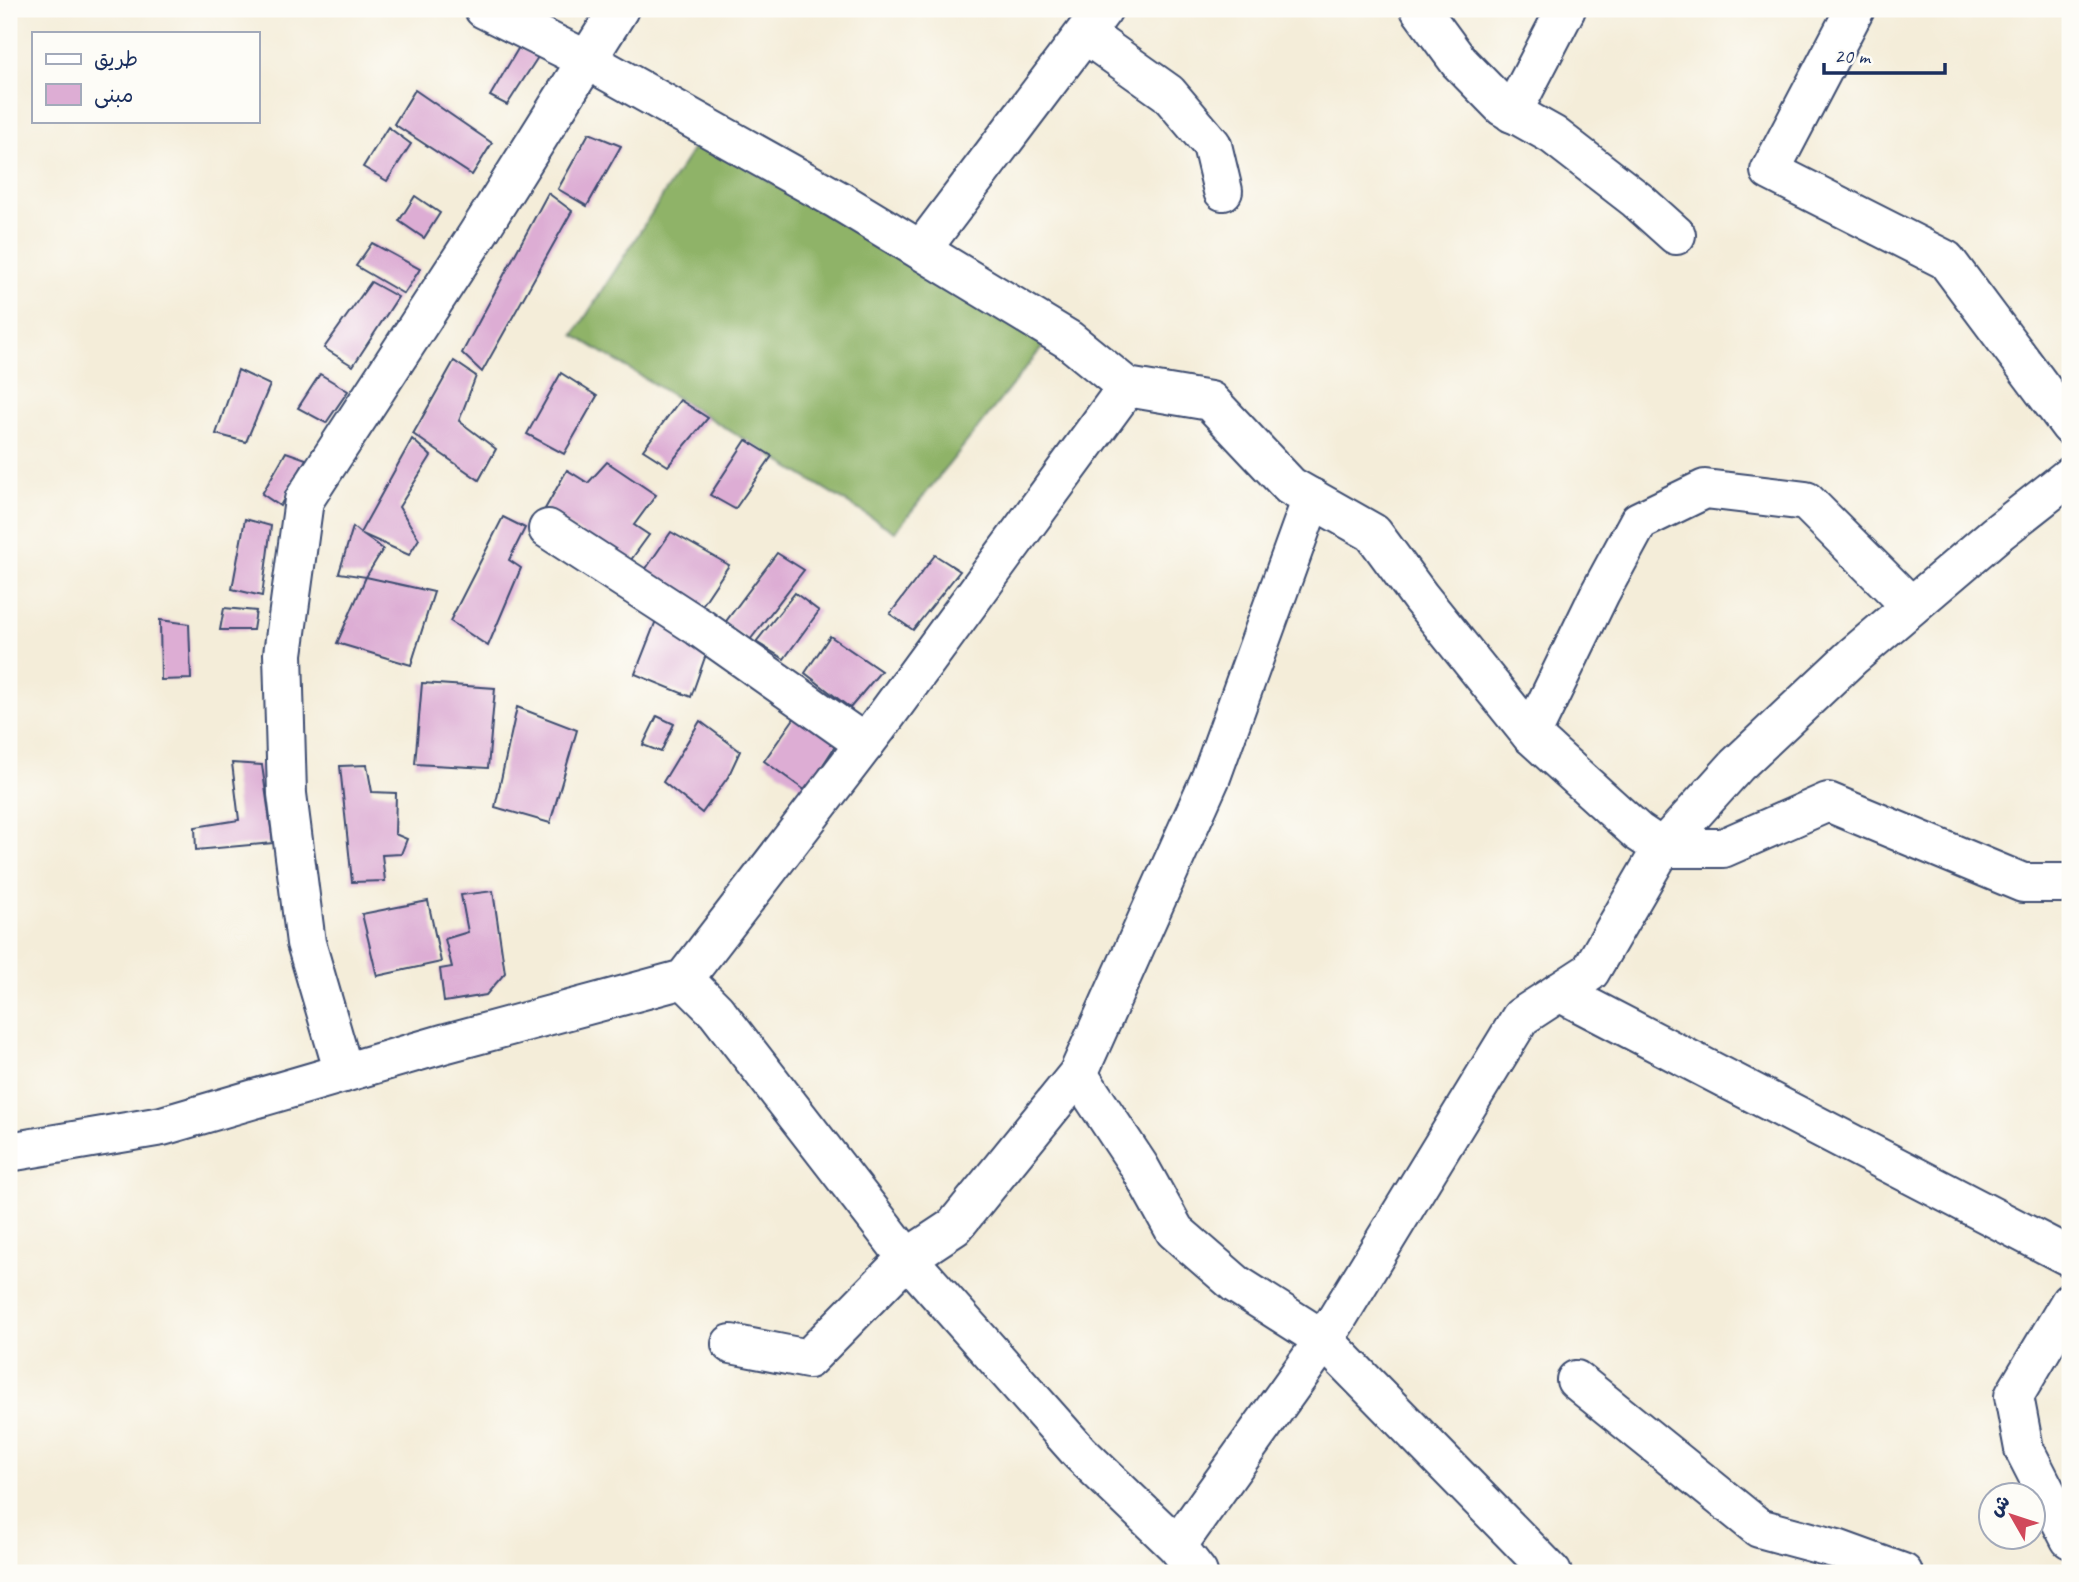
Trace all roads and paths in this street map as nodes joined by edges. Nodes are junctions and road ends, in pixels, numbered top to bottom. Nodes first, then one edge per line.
1 (484, 9) edge
2 (619, 9) edge
3 (1420, 9) edge
4 (1566, 9) edge
5 (1855, 9) edge
6 (1094, 21) edge
7 (587, 60) junction
8 (1512, 113) junction
9 (1223, 191) dead end
10 (1676, 235) dead end
11 (921, 250) junction
12 (1127, 387) junction
13 (2070, 426) edge
14 (2070, 476) edge
15 (1312, 498) junction
16 (548, 529) dead end
17 (1911, 606) junction
18 (1531, 735) junction
19 (865, 744) junction
20 (1662, 848) junction
21 (2070, 883) edge
22 (684, 979) junction
23 (1559, 992) junction
24 (344, 1073) junction
25 (1078, 1074) junction
26 (9, 1152) edge
27 (2070, 1257) edge
28 (907, 1258) junction
29 (2070, 1302) edge
30 (1324, 1340) junction
31 (731, 1344) dead end
32 (1576, 1380) dead end
33 (2070, 1539) edge
34 (1188, 1559) edge
35 (1552, 1573) edge
36 (1903, 1573) edge

1 - 7 street
2 - 7 street
3 - 8 street
4 - 8 street
5 - 13 street
6 - 9 street
6 - 11 street
7 - 11 street
7 - 24 street
8 - 10 street
11 - 12 street
12 - 15 street
12 - 19 street
14 - 17 street
15 - 18 street
15 - 25 street
16 - 19 street
17 - 18 street
17 - 20 street
18 - 20 street
19 - 22 street
20 - 21 street
20 - 23 street
22 - 24 street
22 - 28 street
23 - 27 street
23 - 30 street
24 - 26 street
25 - 28 street
25 - 30 street
28 - 31 street
28 - 34 street
29 - 33 street
30 - 34 street
30 - 35 street
32 - 36 street

